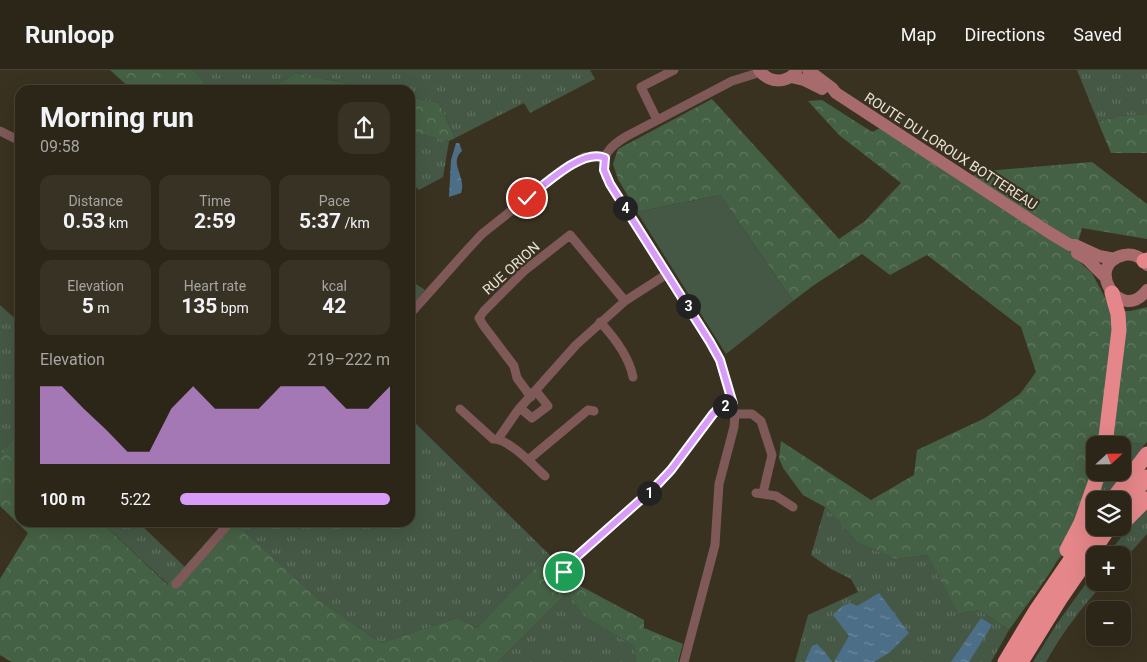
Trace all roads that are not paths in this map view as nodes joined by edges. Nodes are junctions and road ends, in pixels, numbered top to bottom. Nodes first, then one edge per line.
1 (674, 70) edge
2 (745, 70) edge
3 (808, 70) edge
4 (760, 72) edge
5 (794, 74) edge
6 (732, 81) junction
7 (836, 94) junction
8 (657, 120) junction
9 (0, 131) edge
10 (15, 138) edge
11 (605, 158) junction
12 (1070, 245) junction
13 (1115, 259) junction
14 (1146, 262) edge
15 (667, 274) junction
16 (1105, 277) junction
17 (1112, 293) junction
18 (1145, 295) edge
19 (625, 301) junction
20 (415, 308) edge
21 (600, 322) junction
22 (634, 377) dead end
23 (534, 394) junction
24 (733, 404) junction
25 (520, 408) junction
26 (460, 409) dead end
27 (594, 411) dead end
28 (735, 414) junction
29 (1106, 436) edge
30 (498, 439) junction
31 (1147, 454) edge
32 (528, 460) junction
33 (545, 476) dead end
34 (1147, 477) edge
35 (1095, 481) edge
36 (1119, 491) edge
37 (1131, 498) edge
38 (1147, 499) edge
39 (793, 507) dead end
40 (1131, 515) edge
41 (226, 527) edge
42 (1087, 536) edge
43 (1113, 536) edge
44 (1105, 546) edge
45 (1086, 566) edge
46 (564, 572) dead end
47 (176, 584) dead end
48 (1035, 612) junction
49 (684, 662) edge
50 (1005, 662) edge
51 (1022, 662) edge

1 - 8 street
2 - 6 street
3 - 7 main road, ROUTE DU LOROUX BOTTEREAU
4 - 5 main road, ROUTE DU LOROUX BOTTEREAU
4 - 6 street
5 - 7 main road, ROUTE DU LOROUX BOTTEREAU
6 - 8 street
7 - 12 main road, ROUTE DU LOROUX BOTTEREAU
8 - 11 street
9 - 10 street
11 - 15 street
11 - 20 street
12 - 13 main road
12 - 16 main road
13 - 14 main road
13 - 16 main road
15 - 19 street
15 - 24 street
16 - 17 main road
17 - 18 main road
17 - 29 highway
19 - 21 street
19 - 23 street, RUE ORION
21 - 22 street
21 - 23 street
23 - 25 street
23 - 25 street
24 - 28 street
24 - 46 street
25 - 30 street
26 - 30 street
27 - 32 street
28 - 39 street
28 - 49 street
30 - 32 street
31 - 36 highway
32 - 33 street
34 - 37 highway
35 - 48 highway
38 - 40 highway
41 - 47 street
42 - 48 highway
43 - 44 highway
45 - 51 highway
48 - 50 highway

